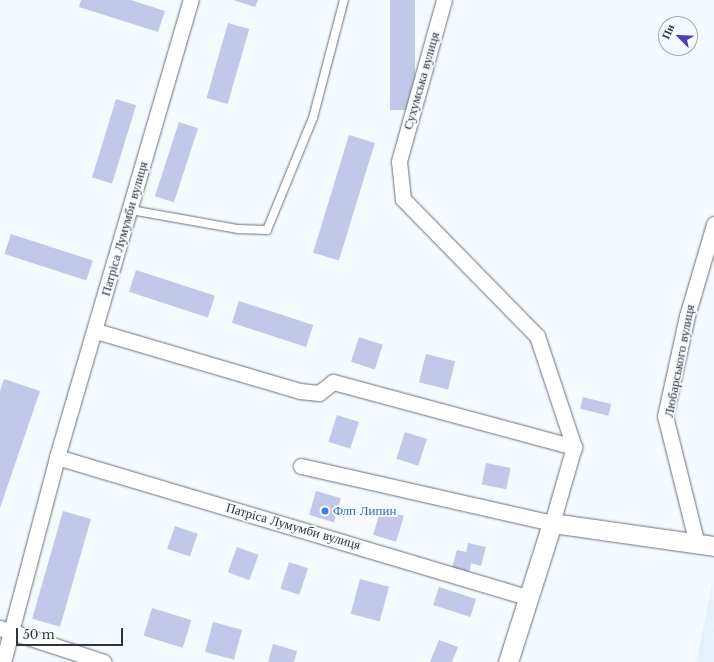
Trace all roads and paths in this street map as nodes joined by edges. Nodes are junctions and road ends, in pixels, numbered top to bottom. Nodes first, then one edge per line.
1 (191, 0) edge
2 (344, 0) edge
3 (444, 0) edge
4 (131, 210) junction
5 (714, 224) edge
6 (96, 331) junction
7 (574, 447) junction
8 (57, 457) junction
9 (300, 466) dead end
10 (552, 523) junction
11 (706, 545) edge
12 (528, 597) junction
13 (6, 630) edge
14 (3, 662) edge
15 (104, 662) edge
16 (508, 662) edge

1 - 4 street, Патріса Лумумби вулиця
2 - 4 lane
3 - 7 street, Сухумська вулиця
4 - 6 street, Патріса Лумумби вулиця
5 - 11 street, Любарського вулиця
6 - 7 street
6 - 8 street, Патріса Лумумби вулиця
7 - 10 street
8 - 12 street, Патріса Лумумби вулиця
8 - 13 street, Патріса Лумумби вулиця
9 - 10 street
10 - 11 street
10 - 12 street
12 - 16 street
13 - 14 street, Патріса Лумумби вулиця
13 - 15 street

